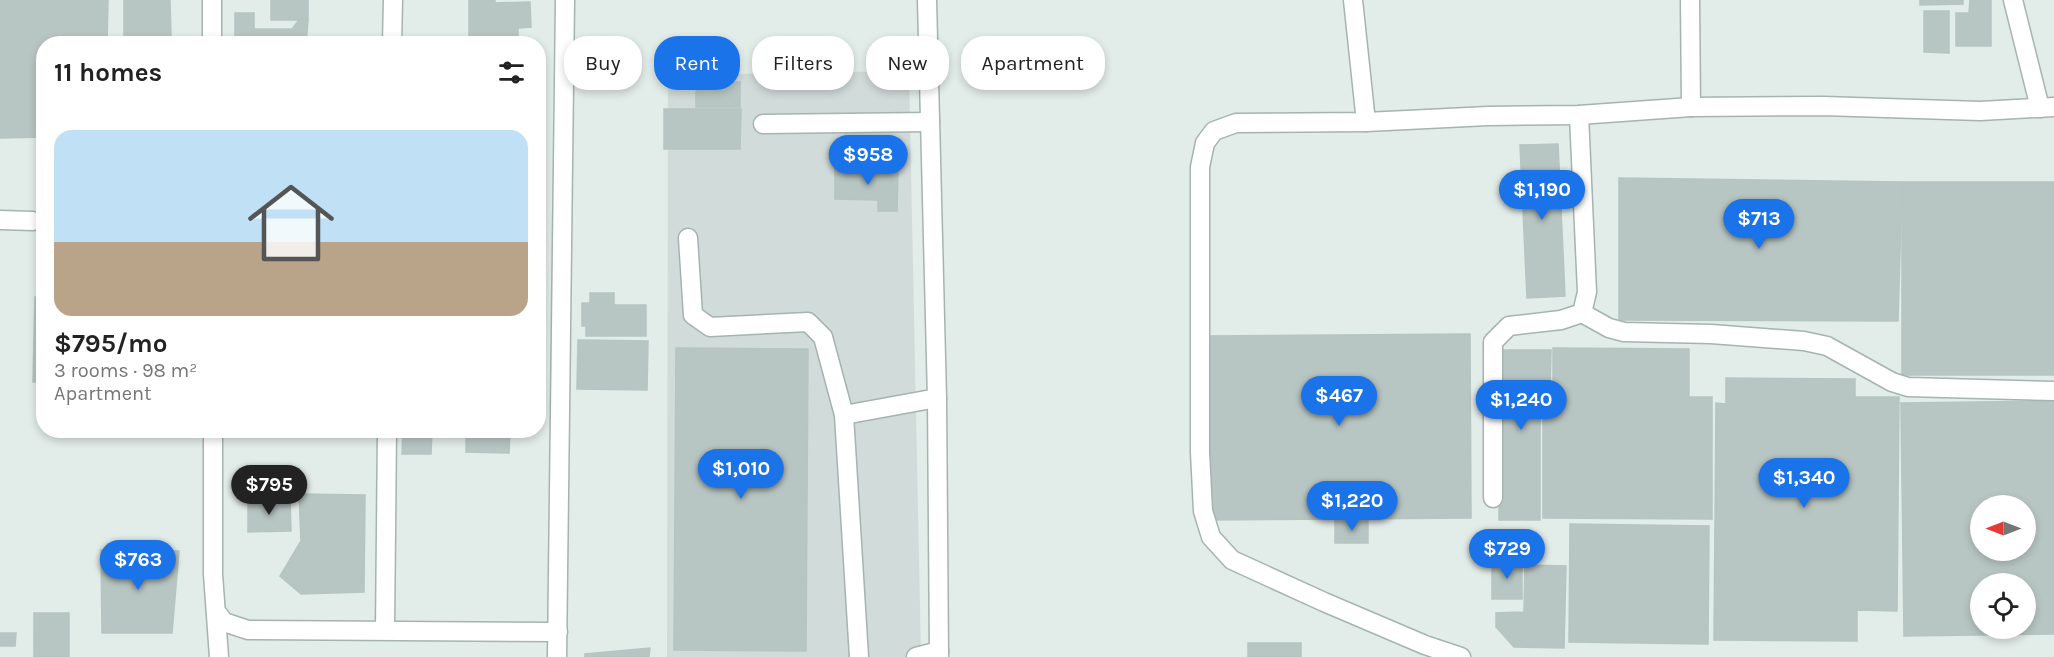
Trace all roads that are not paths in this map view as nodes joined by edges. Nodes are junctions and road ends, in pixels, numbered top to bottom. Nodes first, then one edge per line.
1 (212, 0) edge
2 (393, 0) edge
3 (565, 0) edge
4 (927, 0) edge
5 (1353, 0) edge
6 (1690, 0) edge
7 (2013, 0) edge
8 (212, 36) edge
9 (392, 36) edge
10 (1691, 107) junction
11 (2047, 107) edge
12 (1579, 115) junction
13 (930, 122) junction
14 (1366, 122) junction
15 (763, 124) dead end
16 (0, 220) edge
17 (33, 220) dead end
18 (688, 238) dead end
19 (1582, 313) junction
20 (2054, 391) edge
21 (937, 398) junction
22 (844, 415) junction
23 (213, 438) edge
24 (387, 438) edge
25 (1493, 498) dead end
26 (218, 614) junction
27 (385, 630) junction
28 (558, 632) junction
29 (939, 654) edge
30 (219, 657) edge
31 (557, 657) edge
32 (859, 657) edge
33 (916, 657) edge
34 (1461, 657) edge

1 - 8 street
2 - 9 street
3 - 28 street
4 - 13 street
5 - 14 street
6 - 10 street
7 - 11 street
10 - 11 street
10 - 12 street
12 - 14 street
12 - 19 street
13 - 15 street
13 - 21 street
14 - 34 street
16 - 17 street
18 - 22 street
19 - 20 street
19 - 25 street
21 - 22 street
21 - 29 street
22 - 32 street
23 - 26 street
24 - 27 street
26 - 27 street
26 - 30 street
27 - 28 street
28 - 31 street
29 - 33 street

